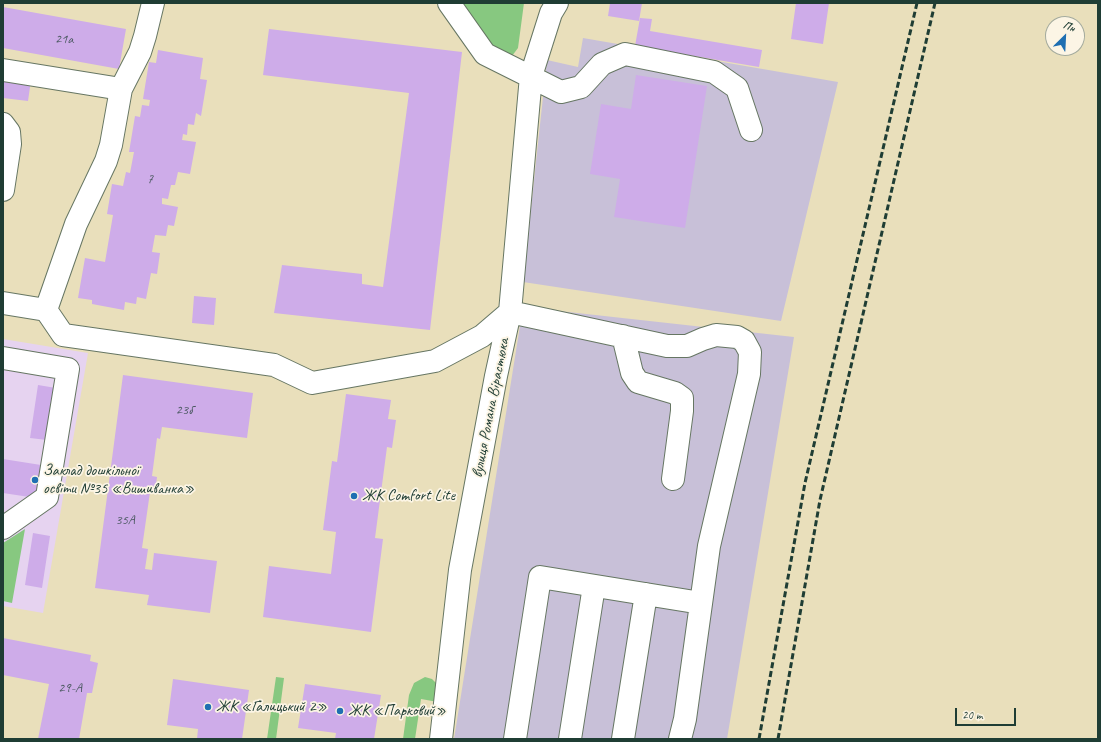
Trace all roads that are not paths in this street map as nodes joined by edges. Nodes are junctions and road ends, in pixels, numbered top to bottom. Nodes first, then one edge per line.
1 (153, 3) edge
2 (449, 3) edge
3 (549, 6) edge
4 (3, 70) edge
5 (531, 76) junction
6 (121, 89) junction
7 (3, 124) edge
8 (751, 130) dead end
9 (3, 190) edge
10 (3, 303) edge
11 (46, 310) junction
12 (510, 312) junction
13 (623, 336) junction
14 (3, 358) edge
15 (673, 479) dead end
16 (3, 528) edge
17 (594, 586) junction
18 (646, 594) junction
19 (701, 603) junction
20 (441, 739) edge
21 (515, 739) edge
22 (570, 739) edge
23 (623, 739) edge
24 (680, 739) edge

1 - 6 street
2 - 5 street
3 - 5 street, вулиця Романа Вірастюка
4 - 6 street
5 - 8 street
5 - 12 street, вулиця Романа Вірастюка
6 - 11 street
7 - 9 street
10 - 11 street
11 - 12 street
12 - 13 street
12 - 20 street, вулиця Романа Вірастюка
13 - 15 street
13 - 19 street
14 - 16 street
17 - 18 street
17 - 21 street
17 - 22 street
18 - 19 street
18 - 23 street
19 - 24 street

